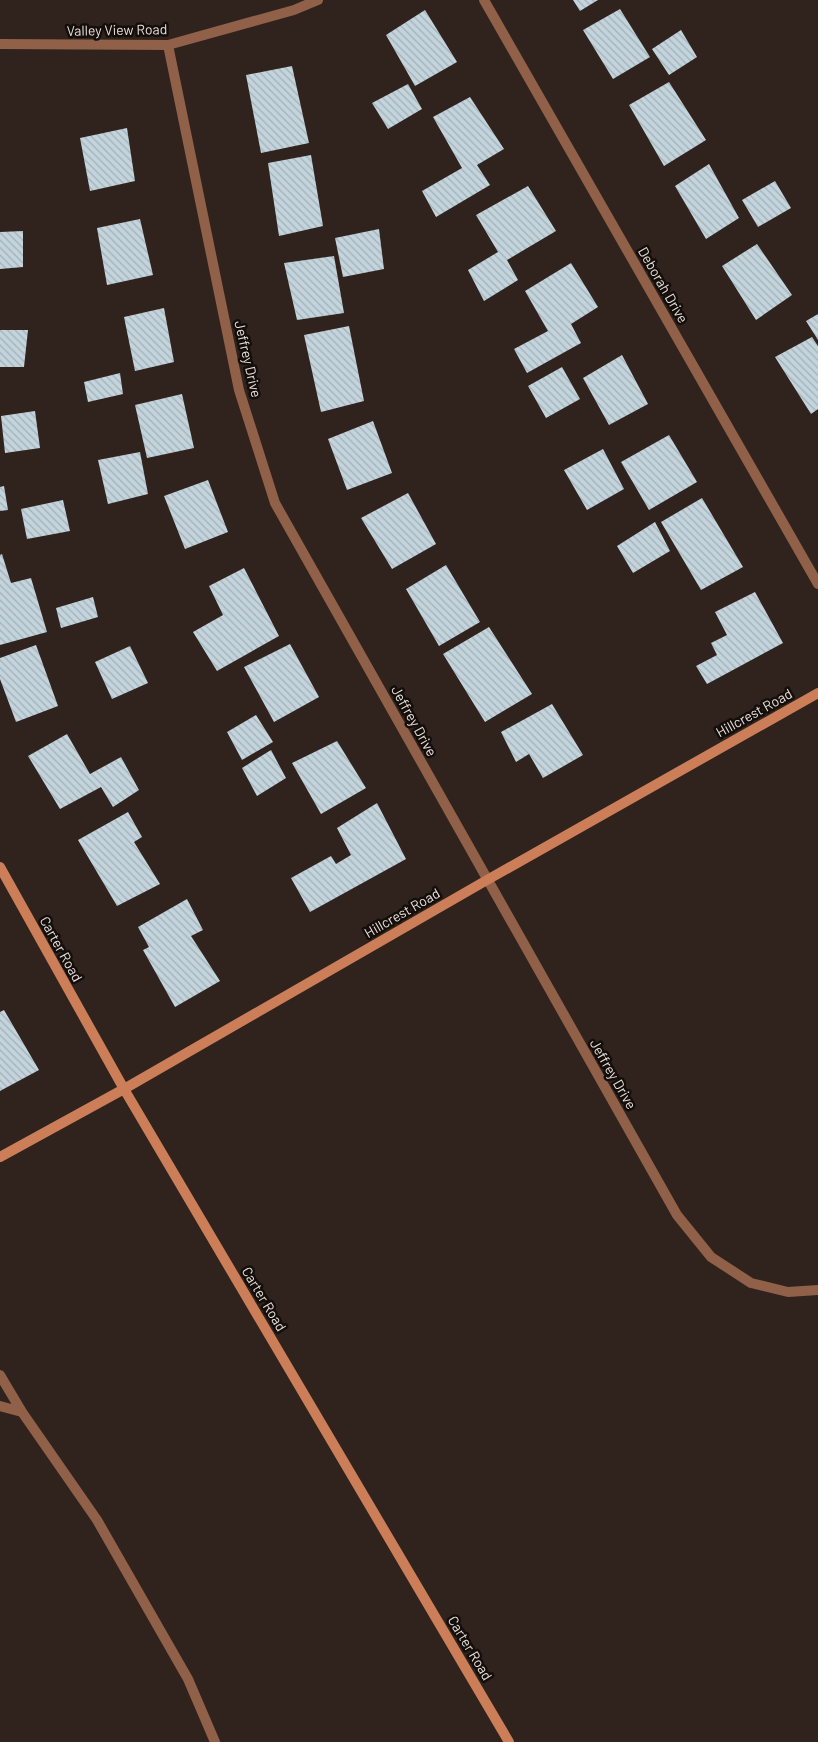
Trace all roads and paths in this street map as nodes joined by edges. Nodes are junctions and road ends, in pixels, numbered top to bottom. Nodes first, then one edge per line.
1 (318, 0) edge
2 (484, 0) edge
3 (0, 44) edge
4 (168, 45) junction
5 (818, 584) edge
6 (818, 693) edge
7 (0, 867) edge
8 (487, 880) junction
9 (124, 1089) junction
10 (0, 1157) edge
11 (818, 1290) edge
12 (0, 1375) edge
13 (0, 1406) edge
14 (22, 1412) junction
15 (216, 1742) edge
16 (509, 1742) edge

1 - 4 street, Valley View Road
2 - 5 street, Deborah Drive
3 - 4 street, Valley View Road
4 - 8 street, Jeffrey Drive
6 - 8 street, Hillcrest Road
7 - 9 street, Carter Road
8 - 9 street, Hillcrest Road
8 - 11 street, Jeffrey Drive
9 - 10 street, Hillcrest Road
9 - 16 street, Carter Road
12 - 14 street
13 - 14 street
14 - 15 street

